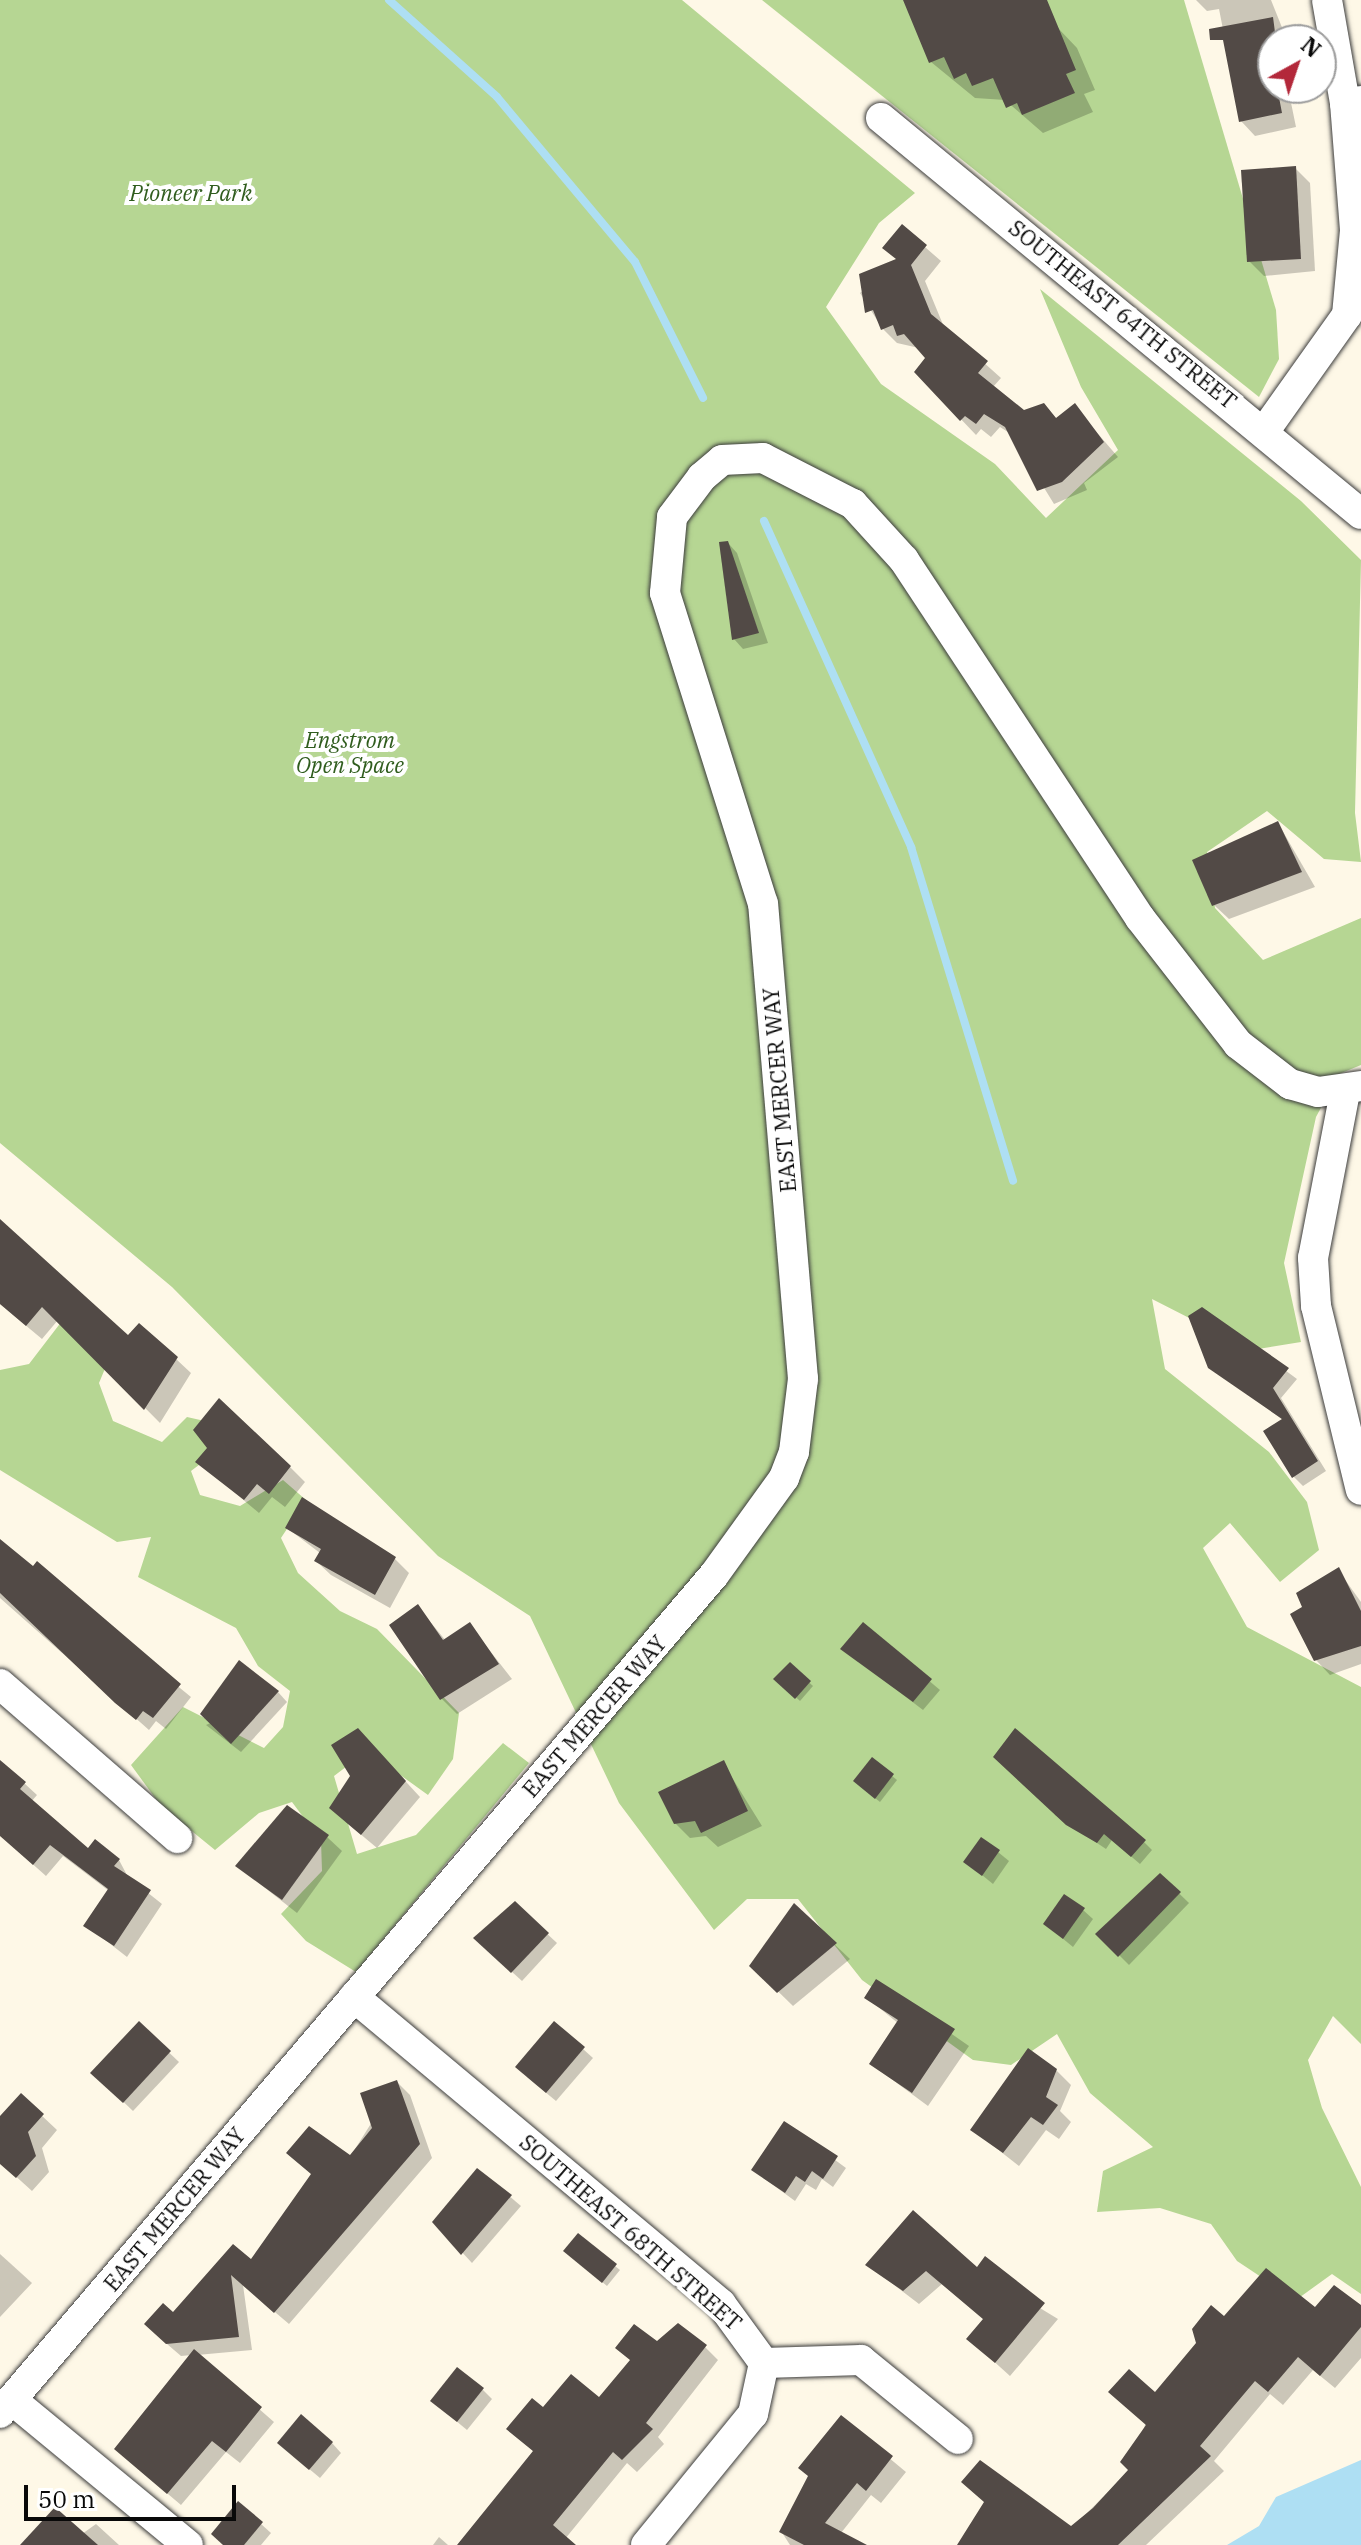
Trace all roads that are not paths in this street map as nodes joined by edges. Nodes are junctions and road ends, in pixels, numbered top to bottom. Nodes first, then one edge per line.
1 (1327, 0) edge
2 (1353, 102) edge
3 (881, 118) dead end
4 (1266, 429) junction
5 (1361, 514) edge
6 (1353, 1089) edge
7 (1361, 1490) edge
8 (0, 1684) edge
9 (177, 1838) dead end
10 (354, 1997) junction
11 (764, 2363) junction
12 (6, 2407) edge
13 (958, 2439) dead end
14 (188, 2545) edge
15 (646, 2545) edge

1 - 2 street
2 - 4 street
3 - 4 street, SOUTHEAST 64TH STREET
4 - 5 street, SOUTHEAST 64TH STREET
6 - 7 street
6 - 10 street, EAST MERCER WAY
8 - 9 street
10 - 11 street, SOUTHEAST 68TH STREET
10 - 12 street, EAST MERCER WAY
11 - 13 street
11 - 15 street
12 - 14 street

